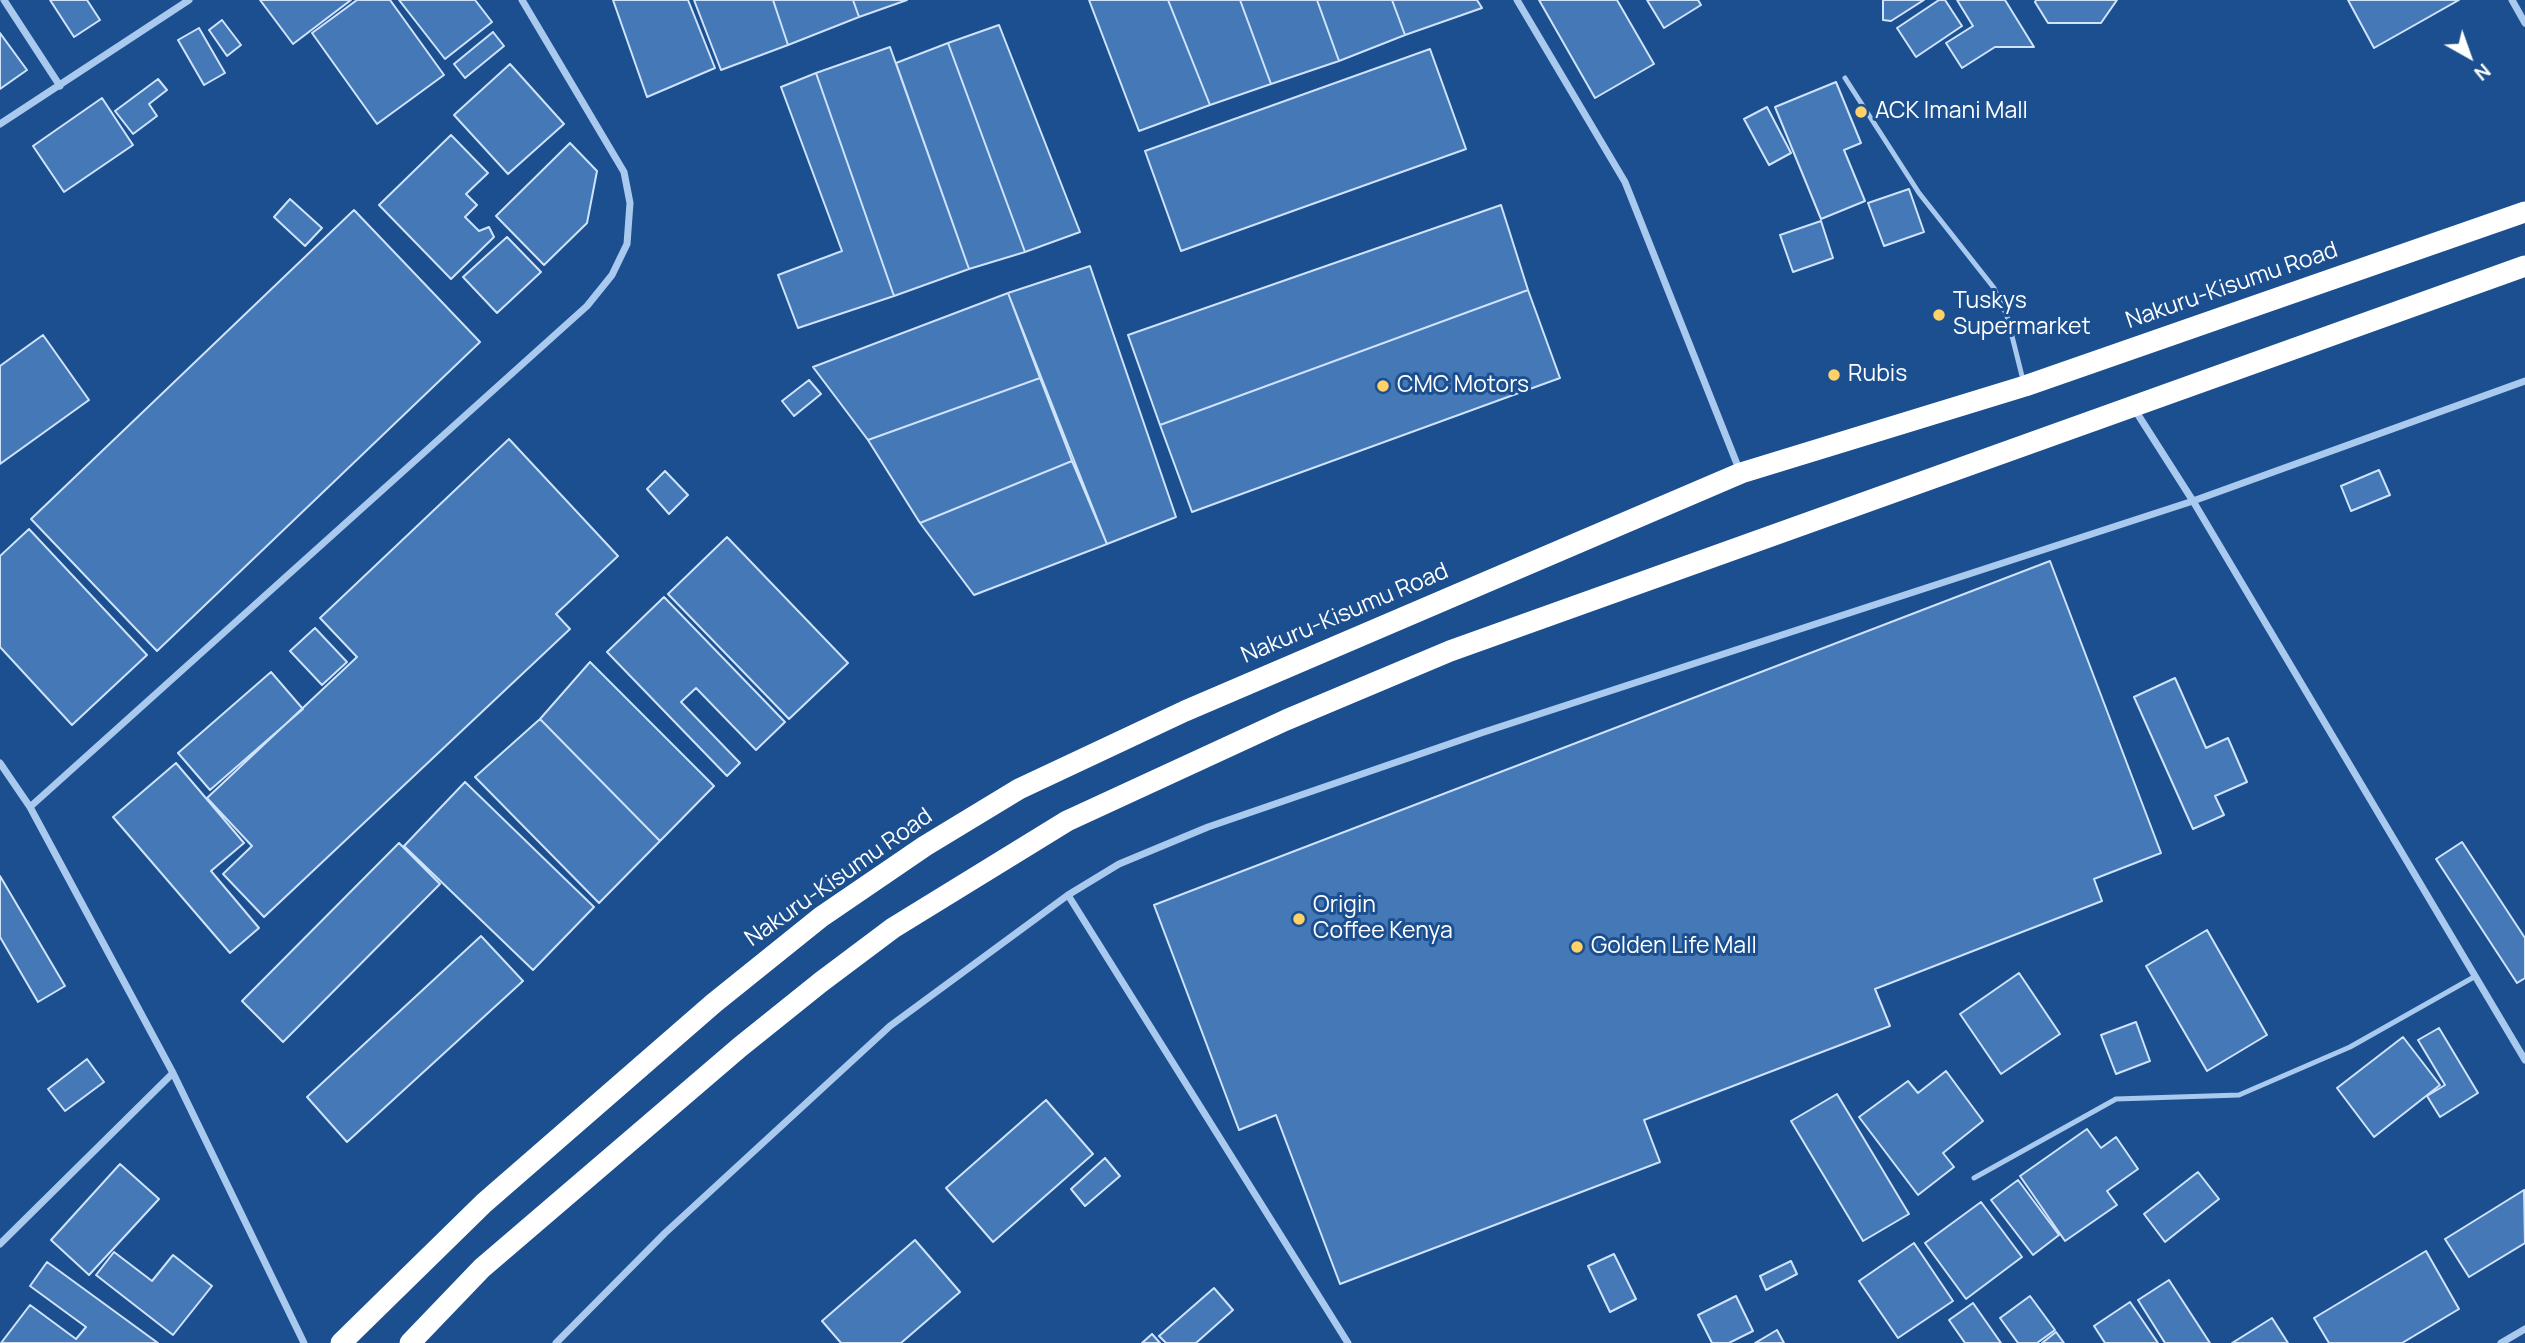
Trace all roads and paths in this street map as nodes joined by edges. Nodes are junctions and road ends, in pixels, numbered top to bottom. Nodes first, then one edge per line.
1 (4, 0) edge
2 (190, 0) edge
3 (522, 0) edge
4 (1517, 0) edge
5 (2512, 0) edge
6 (2525, 23) edge
7 (1845, 78) dead end
8 (60, 86) junction
9 (0, 124) edge
10 (2525, 212) edge
11 (2525, 266) edge
12 (2525, 381) edge
13 (2025, 386) junction
14 (2133, 407) junction
15 (1741, 473) junction
16 (2193, 501) junction
17 (0, 763) edge
18 (30, 807) junction
19 (1068, 895) junction
20 (2474, 977) junction
21 (2525, 1060) edge
22 (173, 1073) junction
23 (1974, 1178) dead end
24 (0, 1244) edge
25 (2525, 1329) edge
26 (304, 1343) edge
27 (341, 1343) edge
28 (410, 1343) edge
29 (556, 1343) edge
30 (1349, 1343) edge
31 (2501, 1343) edge

1 - 8 street
2 - 8 street
3 - 18 street
4 - 15 street
5 - 6 street
7 - 13 lane
8 - 9 street
10 - 13 highway, Nakuru-Kisumu Road
11 - 14 highway
12 - 16 street
13 - 15 highway, Nakuru-Kisumu Road
14 - 16 street
14 - 28 highway
15 - 27 highway, Nakuru-Kisumu Road
16 - 19 street
16 - 20 street
17 - 18 street
18 - 22 street
19 - 29 street
19 - 30 street
20 - 21 street
20 - 23 lane
22 - 24 street
22 - 26 street
25 - 31 street

